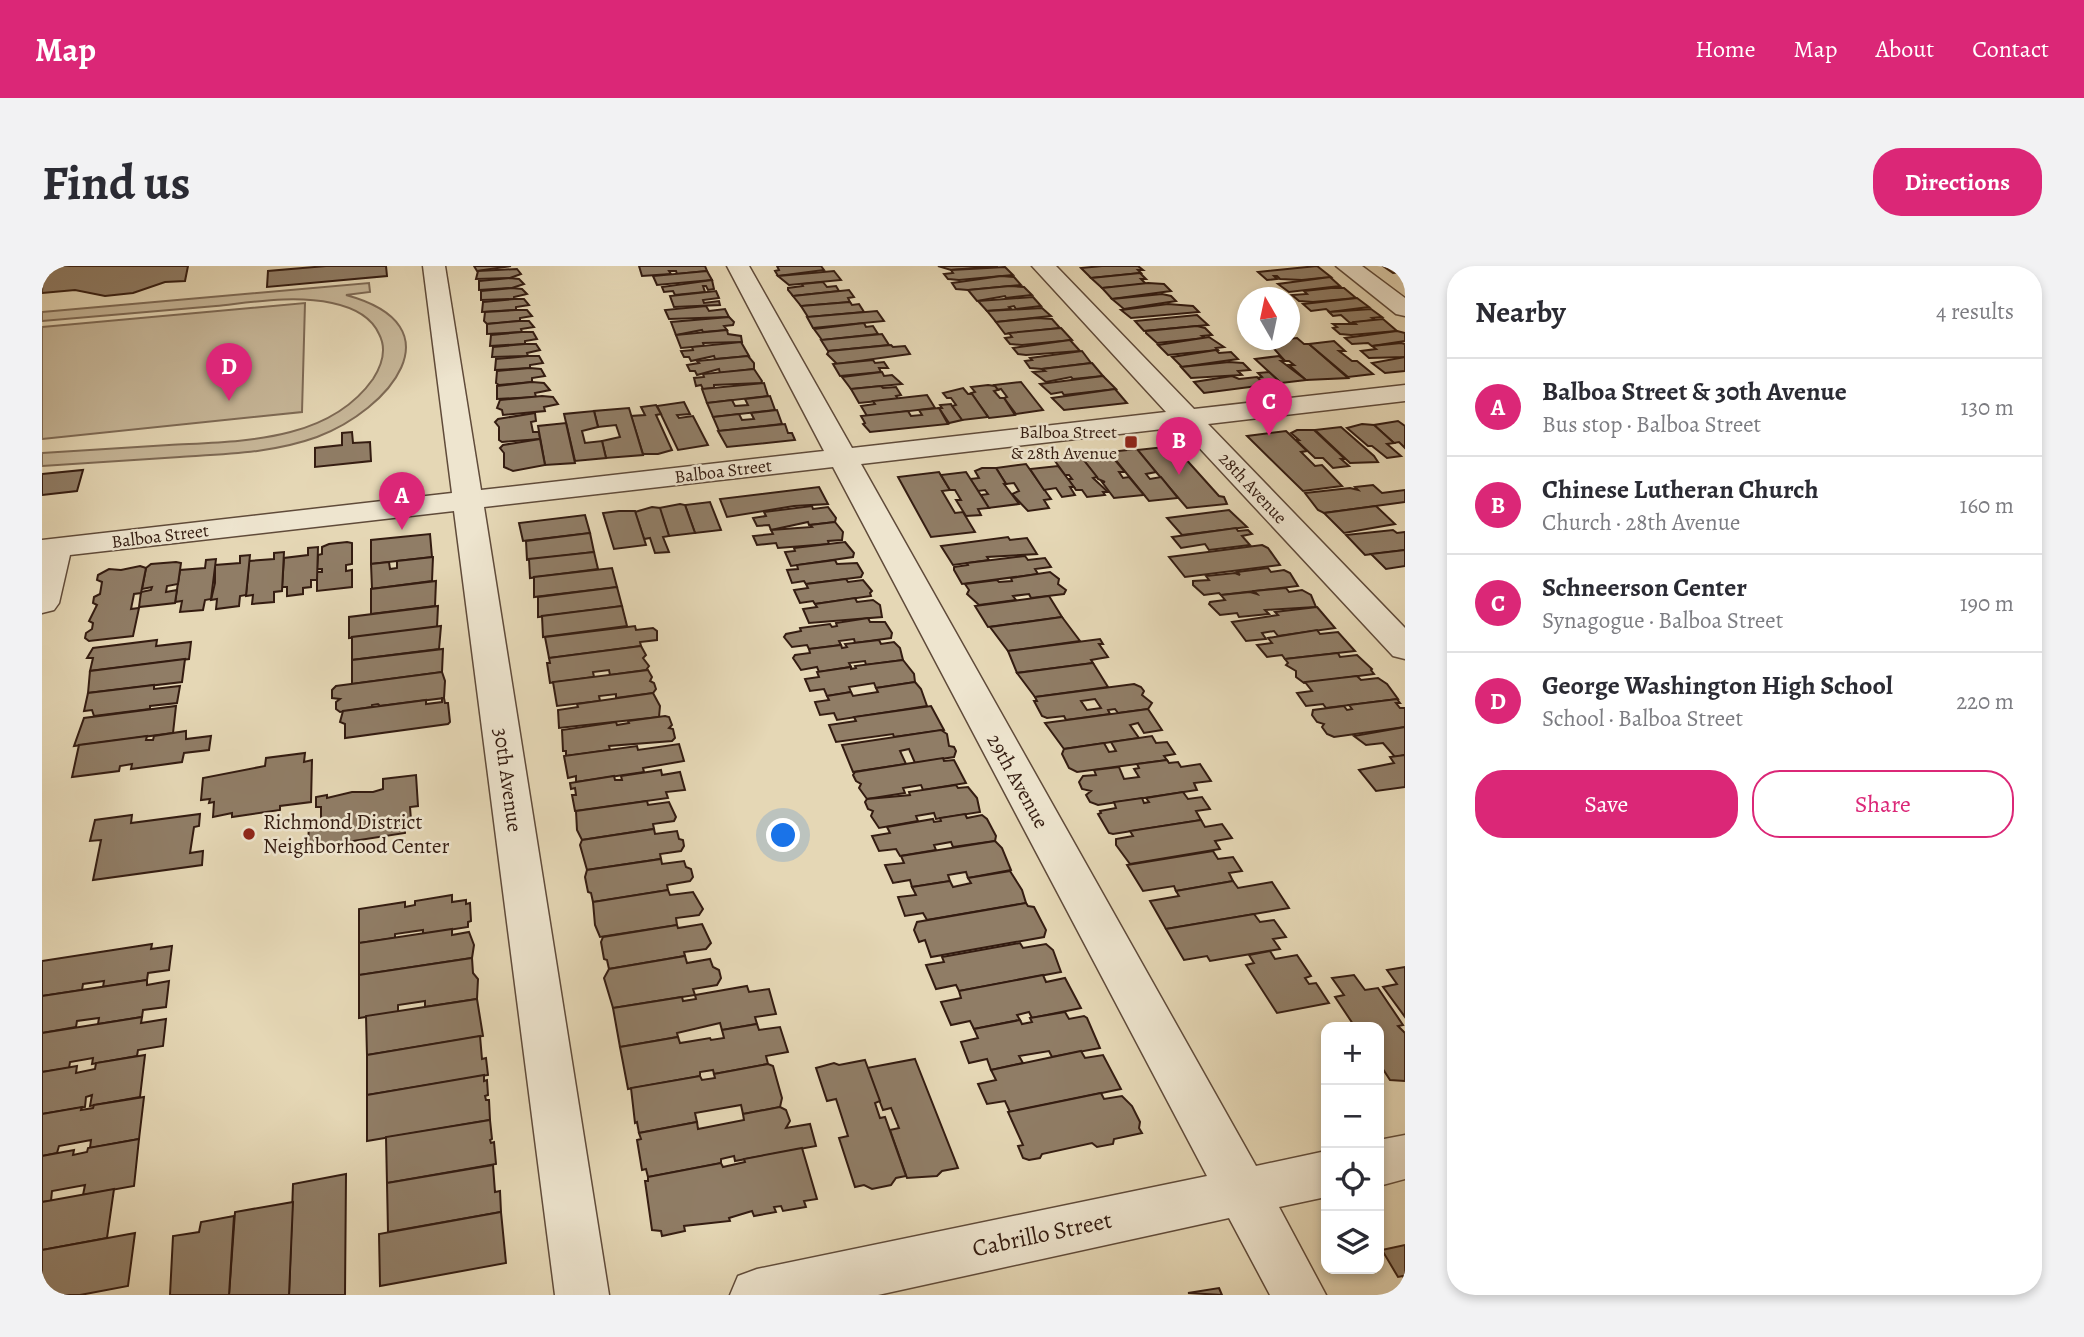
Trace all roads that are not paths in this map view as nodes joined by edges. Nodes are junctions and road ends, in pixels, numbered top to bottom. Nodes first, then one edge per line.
1 (433, 266) edge
2 (738, 266) edge
3 (1043, 266) edge
4 (1347, 266) edge
5 (1405, 309) edge
6 (1405, 393) edge
7 (1187, 418) junction
8 (842, 458) junction
9 (467, 501) junction
10 (49, 548) edge
11 (42, 603) edge
12 (1405, 648) edge
13 (1405, 1157) edge
14 (1384, 1162) edge
15 (1321, 1175) edge
16 (1243, 1191) junction
17 (582, 1295) edge
18 (757, 1295) edge
19 (1299, 1295) edge

1 - 9 street, 30th Avenue
2 - 8 street, 29th Avenue
3 - 7 street, 28th Avenue
4 - 5 street
6 - 7 street, Balboa Street
7 - 8 street, Balboa Street
7 - 12 street, 28th Avenue
8 - 9 street, Balboa Street
8 - 16 street, 29th Avenue
9 - 10 street, Balboa Street
9 - 17 street, 30th Avenue
10 - 11 street
13 - 14 street
15 - 16 street, Cabrillo Street
16 - 18 street, Cabrillo Street
16 - 19 street, 29th Avenue

